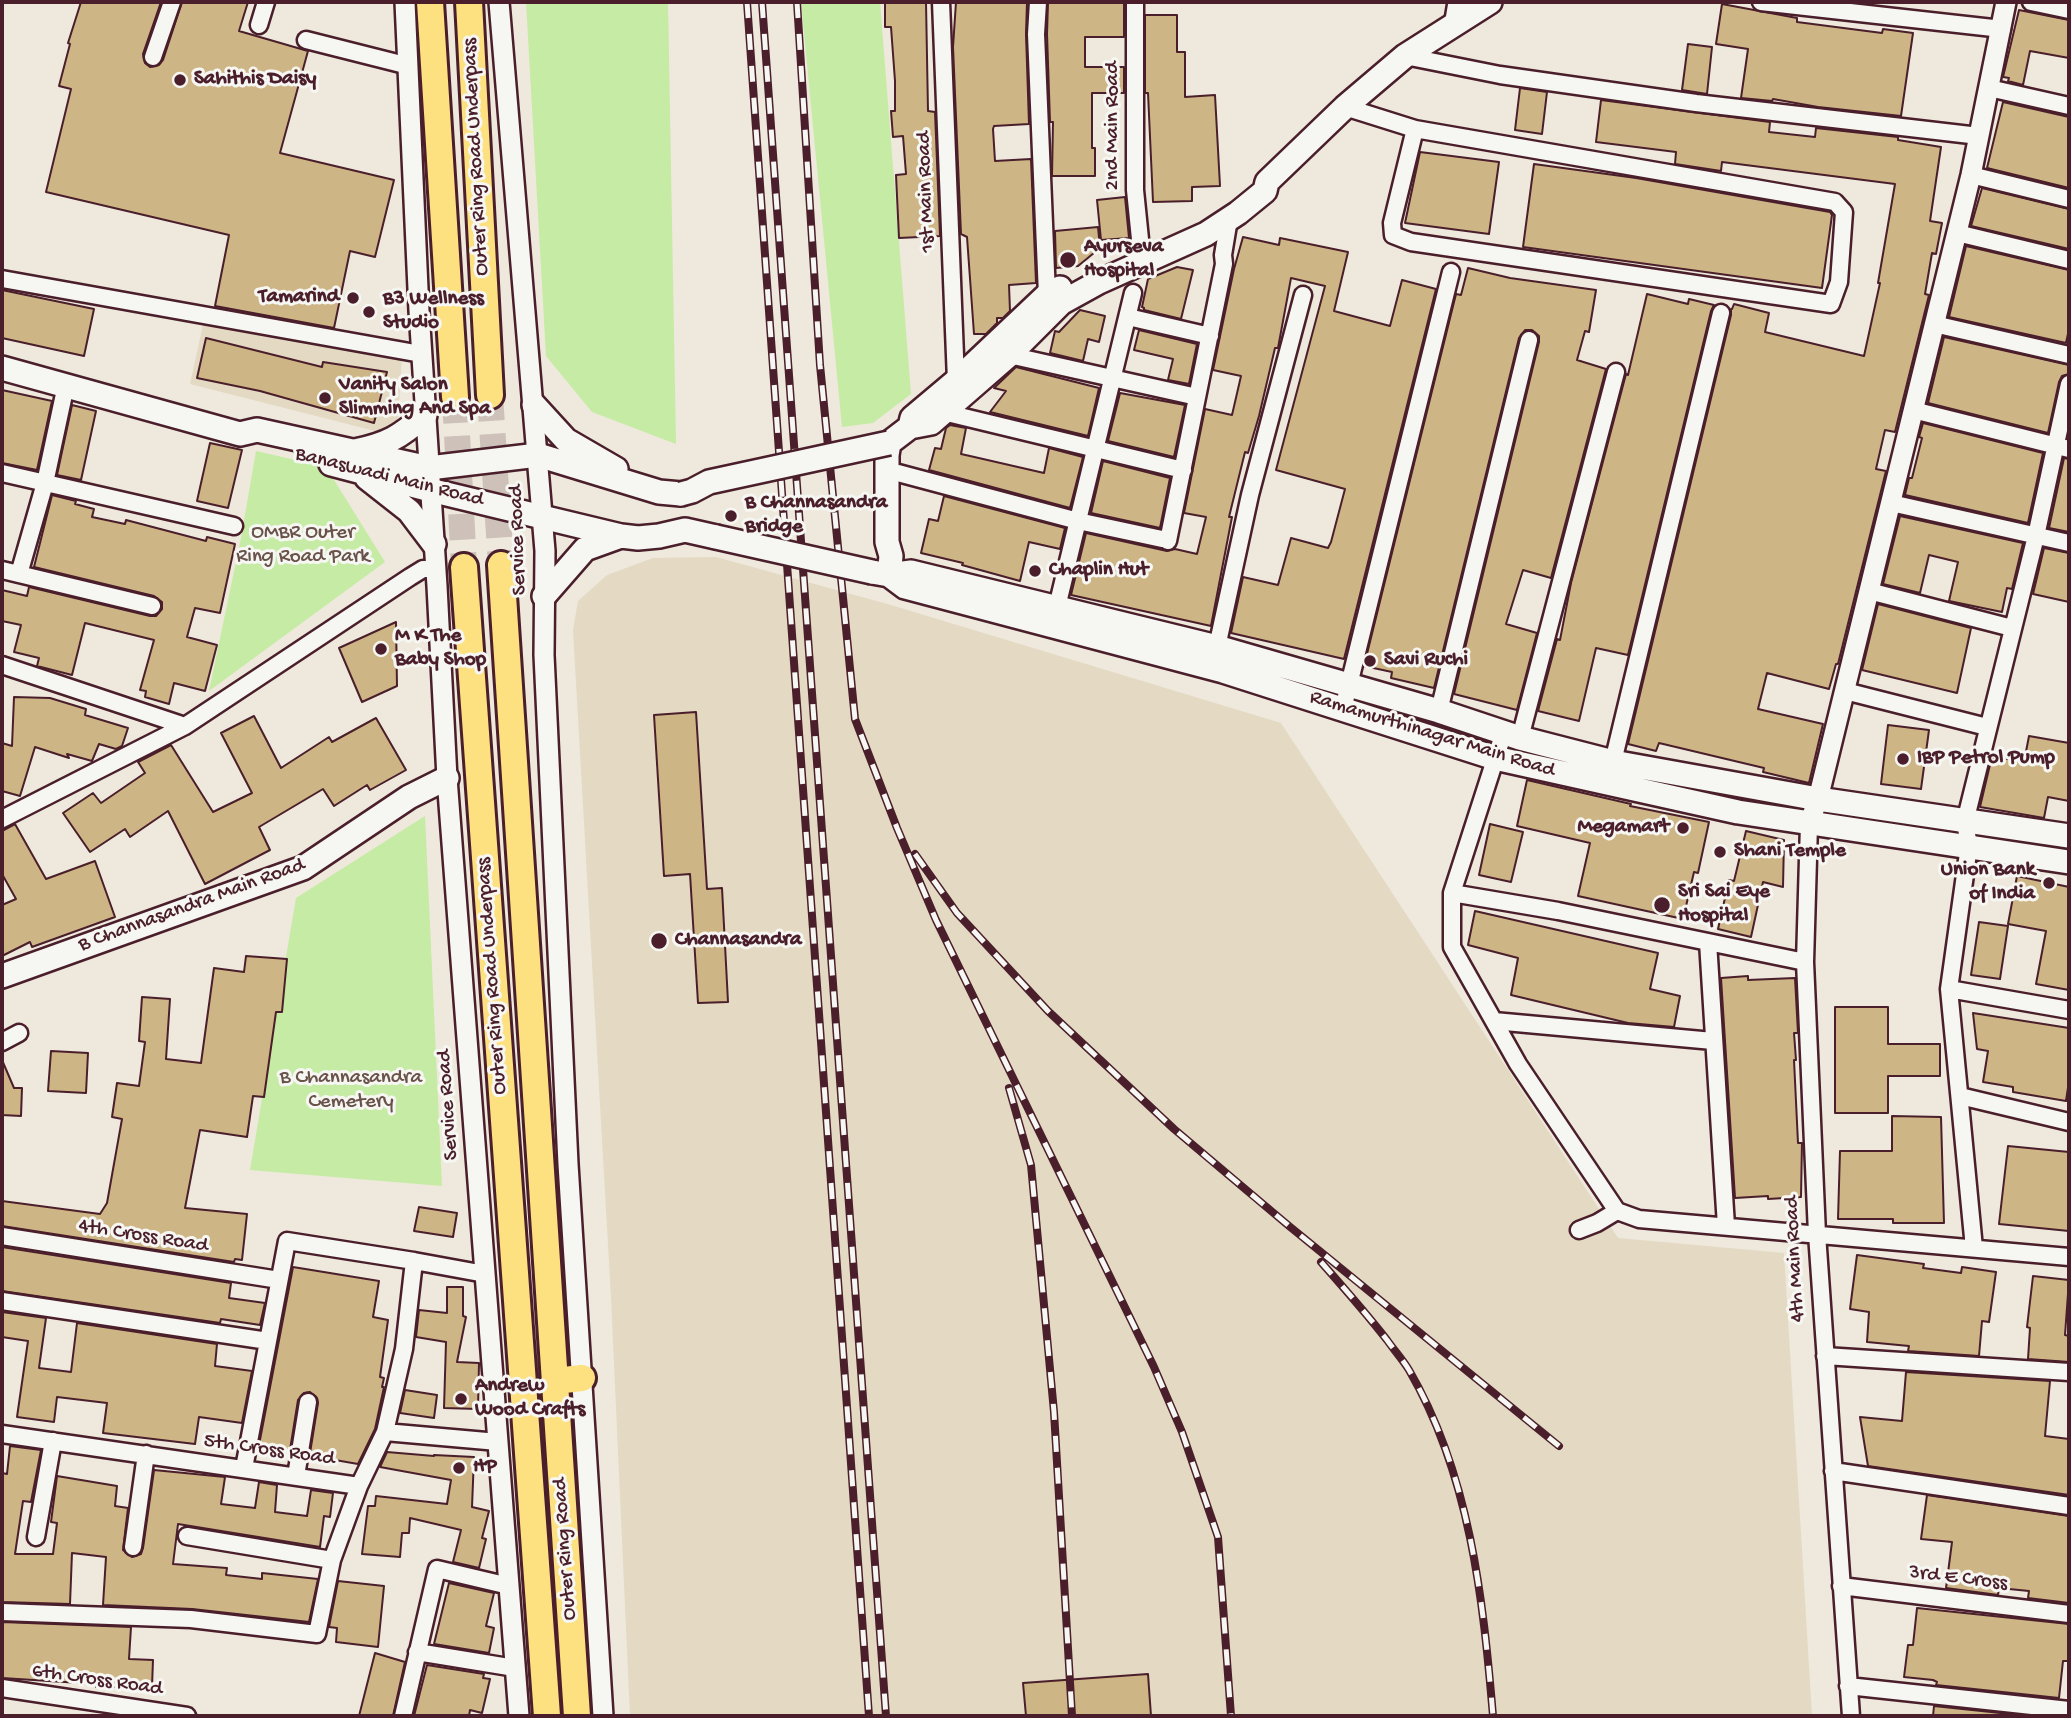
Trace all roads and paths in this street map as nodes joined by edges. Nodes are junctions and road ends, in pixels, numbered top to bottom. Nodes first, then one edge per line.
1 (172, 2) edge
2 (266, 2) edge
3 (405, 2) edge
4 (430, 2) edge
5 (469, 2) edge
6 (499, 2) edge
7 (941, 2) edge
8 (1038, 2) edge
9 (1135, 2) edge
10 (1458, 2) edge
11 (1490, 2) edge
12 (1760, 2) edge
13 (2006, 2) edge
14 (2031, 2) edge
15 (2069, 10) edge
16 (259, 25) dead end
17 (1454, 26) junction
18 (2002, 29) junction
19 (306, 40) dead end
20 (1405, 56) junction
21 (153, 57) dead end
22 (410, 66) junction
23 (1989, 88) junction
24 (2069, 106) edge
25 (1345, 107) junction
26 (1415, 129) junction
27 (1979, 136) junction
28 (1971, 175) junction
29 (1267, 182) junction
30 (2069, 199) edge
31 (1229, 219) junction
32 (1957, 233) junction
33 (1141, 249) junction
34 (2069, 260) edge
35 (1451, 272) dead end
36 (2, 279) edge
37 (1133, 293) dead end
38 (1048, 295) junction
39 (1303, 295) dead end
40 (1721, 313) dead end
41 (1128, 317) junction
42 (1934, 324) junction
43 (1210, 336) junction
44 (1529, 340) dead end
45 (421, 354) junction
46 (1009, 355) junction
47 (2069, 355) edge
48 (2, 368) edge
49 (1616, 372) dead end
50 (1112, 378) junction
51 (956, 381) junction
52 (2069, 384) edge
53 (66, 385) junction
54 (490, 395) tunnel mouth
55 (455, 397) tunnel mouth
56 (1197, 397) junction
57 (534, 405) junction
58 (1913, 410) junction
59 (943, 412) junction
60 (425, 415) junction
61 (899, 435) junction
62 (2062, 447) edge
63 (1095, 448) junction
64 (538, 455) junction
65 (352, 461) junction
66 (1183, 470) junction
67 (2, 473) edge
68 (898, 473) junction
69 (430, 479) junction
70 (45, 483) junction
71 (670, 493) junction
72 (1891, 503) junction
73 (542, 516) junction
74 (1078, 521) junction
75 (234, 526) dead end
76 (621, 536) junction
77 (2035, 536) junction
78 (2069, 543) edge
79 (434, 544) junction
80 (501, 565) tunnel mouth
81 (464, 567) tunnel mouth
82 (884, 567) junction
83 (436, 569) junction
84 (2, 570) edge
85 (19, 574) junction
86 (1869, 592) junction
87 (544, 596) junction
88 (152, 606) dead end
89 (1057, 607) junction
90 (2012, 628) junction
91 (1216, 647) junction
92 (2, 665) edge
93 (1348, 685) junction
94 (1845, 691) junction
95 (1343, 709) junction
96 (1439, 711) junction
97 (186, 726) junction
98 (1987, 727) junction
99 (1512, 735) junction
100 (1495, 758) junction
101 (1610, 773) junction
102 (447, 778) junction
103 (1818, 799) junction
104 (5, 816) edge
105 (1965, 821) junction
106 (1809, 824) junction
107 (2069, 836) edge
108 (1969, 846) junction
109 (2069, 862) edge
110 (1452, 893) junction
111 (1708, 942) junction
112 (1805, 962) junction
113 (2, 976) edge
114 (1949, 989) junction
115 (2069, 1010) edge
116 (1494, 1021) junction
117 (19, 1033) dead end
118 (1713, 1041) junction
119 (2, 1042) edge
120 (1959, 1096) junction
121 (2069, 1122) edge
122 (1617, 1211) junction
123 (1726, 1226) junction
124 (1579, 1230) dead end
125 (1817, 1234) junction
126 (2, 1236) edge
127 (1974, 1248) junction
128 (2069, 1257) edge
129 (414, 1261) junction
130 (485, 1274) junction
131 (279, 1280) junction
132 (2, 1301) edge
133 (268, 1341) junction
134 (1825, 1356) junction
135 (2069, 1372) edge
136 (582, 1378) junction
137 (555, 1381) junction
138 (523, 1385) joint
139 (308, 1402) dead end
140 (385, 1432) junction
141 (2, 1434) edge
142 (53, 1441) junction
143 (498, 1442) junction
144 (146, 1454) junction
145 (244, 1468) junction
146 (1833, 1471) junction
147 (296, 1476) junction
148 (359, 1486) junction
149 (2069, 1506) edge
150 (187, 1536) dead end
151 (36, 1537) dead end
152 (134, 1547) dead end
153 (332, 1559) junction
154 (509, 1586) junction
155 (1841, 1586) junction
156 (2, 1612) edge
157 (2069, 1614) edge
158 (416, 1652) junction
159 (516, 1668) junction
160 (1848, 1686) junction
161 (2, 1688) edge
162 (2069, 1710) edge
163 (181, 1716) edge
164 (403, 1716) edge
165 (519, 1716) edge
166 (547, 1716) edge
167 (577, 1716) edge
168 (603, 1716) edge
169 (1850, 1716) edge

1 - 21 street
2 - 16 street
3 - 22 street, Service Road
4 - 55 highway, Outer Ring Road Underpass
5 - 54 highway, Outer Ring Road Underpass
6 - 57 street, Service Road
7 - 51 street, 1st Main Road
8 - 38 street
9 - 33 street, 2nd Main Road
10 - 17 street
11 - 17 main road
12 - 18 street
13 - 18 street, 4th Main Road
14 - 15 street
17 - 20 main road
18 - 23 street, 4th Main Road
19 - 22 street
20 - 25 main road
20 - 27 street
22 - 45 street, Service Road
23 - 24 street
23 - 27 street, 4th Main Road
25 - 26 street
25 - 29 main road
26 - 26 street
27 - 28 street, 4th Main Road
28 - 30 street
28 - 32 street, 4th Main Road
29 - 31 main road
29 - 33 main road
31 - 43 street
31 - 46 main road
32 - 34 street
32 - 42 street, 4th Main Road
33 - 38 main road
35 - 93 street
36 - 45 street
37 - 41 street
38 - 51 main road
39 - 91 street
40 - 101 street
41 - 43 street
41 - 50 street
42 - 47 street
42 - 58 street, 4th Main Road
43 - 56 street
44 - 96 street
45 - 60 street, Service Road
46 - 50 street
46 - 59 main road
48 - 53 main road, Banaswadi Main Road
49 - 99 street
50 - 56 street
50 - 63 street
51 - 61 main road
52 - 62 street
53 - 65 main road, Banaswadi Main Road
53 - 70 street
56 - 66 street
57 - 64 street, Service Road
57 - 71 main road
58 - 62 street
58 - 72 street, 4th Main Road
59 - 61 main road
59 - 63 street
60 - 65 main road
60 - 69 street, Service Road
61 - 68 main road
61 - 71 main road, bridge
61 - 82 main road
62 - 77 street
63 - 66 street
63 - 74 street
64 - 69 main road, Banaswadi Main Road
64 - 71 main road
64 - 73 street, Service Road
65 - 69 main road, Banaswadi Main Road
65 - 79 main road
66 - 74 street
67 - 70 street
68 - 74 street
68 - 82 main road
69 - 73 main road, Banaswadi Main Road
69 - 79 street, Service Road
70 - 75 street
70 - 85 street
72 - 77 street
72 - 86 street, 4th Main Road
73 - 76 main road, Ramamurthinagar Main Road
73 - 87 street, Service Road
74 - 89 street
76 - 82 main road, Ramamurthinagar Main Road, bridge
76 - 87 main road
77 - 78 street
77 - 90 street
79 - 83 street, Service Road
80 - 137 highway, Outer Ring Road Underpass
81 - 138 highway, Outer Ring Road Underpass
82 - 89 main road, Ramamurthinagar Main Road
82 - 95 main road, Ramamurthinagar Main Road
83 - 97 street
83 - 102 street, Service Road
84 - 85 street
85 - 88 street
86 - 90 street
86 - 94 street, 4th Main Road
87 - 136 street, Service Road
89 - 91 main road, Ramamurthinagar Main Road
90 - 98 street
91 - 93 main road, Ramamurthinagar Main Road
92 - 97 street
93 - 95 street
93 - 96 main road, Ramamurthinagar Main Road
94 - 98 street
94 - 103 street, 4th Main Road
95 - 100 main road, Ramamurthinagar Main Road
96 - 99 main road, Ramamurthinagar Main Road
97 - 104 street
98 - 105 street
99 - 100 street
99 - 101 main road, Ramamurthinagar Main Road
100 - 101 main road, Ramamurthinagar Main Road
100 - 110 street
101 - 103 main road, Ramamurthinagar Main Road
101 - 106 main road, Ramamurthinagar Main Road
102 - 113 main road, B Channasandra Main Road
102 - 130 street, Service Road
103 - 105 main road, Ramamurthinagar Main Road
103 - 106 street, 4th Main Road
105 - 107 main road, Ramamurthinagar Main Road
105 - 108 street
106 - 108 main road, Ramamurthinagar Main Road
106 - 112 street, 4th Main Road
108 - 109 main road, Ramamurthinagar Main Road
108 - 114 street
110 - 111 street
110 - 116 street
111 - 112 street
111 - 118 street
112 - 125 street, 4th Main Road
114 - 115 street
114 - 120 street
116 - 118 street
116 - 122 street
117 - 119 street
118 - 123 street
120 - 121 street
120 - 127 street
122 - 123 street
122 - 124 street
123 - 125 street
125 - 127 street
125 - 134 street, 4th Main Road
126 - 131 street, 4th Cross Road
127 - 128 street
129 - 130 street
129 - 131 street
129 - 140 street, 5th Cross Road
130 - 143 street, Service Road
131 - 133 street
132 - 133 street
133 - 145 street
134 - 135 street
134 - 146 street, 4th Main Road
136 - 137 highway
136 - 168 street, Service Road
137 - 167 highway, Outer Ring Road
138 - 166 highway, Outer Ring Road
139 - 147 street
140 - 143 street
140 - 148 street, 5th Cross Road
141 - 142 street, 5th Cross Road
142 - 144 street, 5th Cross Road
142 - 151 street
143 - 154 street, Service Road
144 - 145 street, 5th Cross Road
144 - 152 street
145 - 147 street, 5th Cross Road
146 - 149 street
146 - 155 street, 4th Main Road
147 - 148 street, 5th Cross Road
148 - 153 street
150 - 153 street
153 - 156 street
154 - 158 street
154 - 159 street, Service Road
155 - 157 street, 3rd E Cross
155 - 160 street, 4th Main Road
158 - 159 street
158 - 164 street
159 - 165 street, Service Road
160 - 162 street
160 - 169 street, 4th Main Road
161 - 163 street, 6th Cross Road

